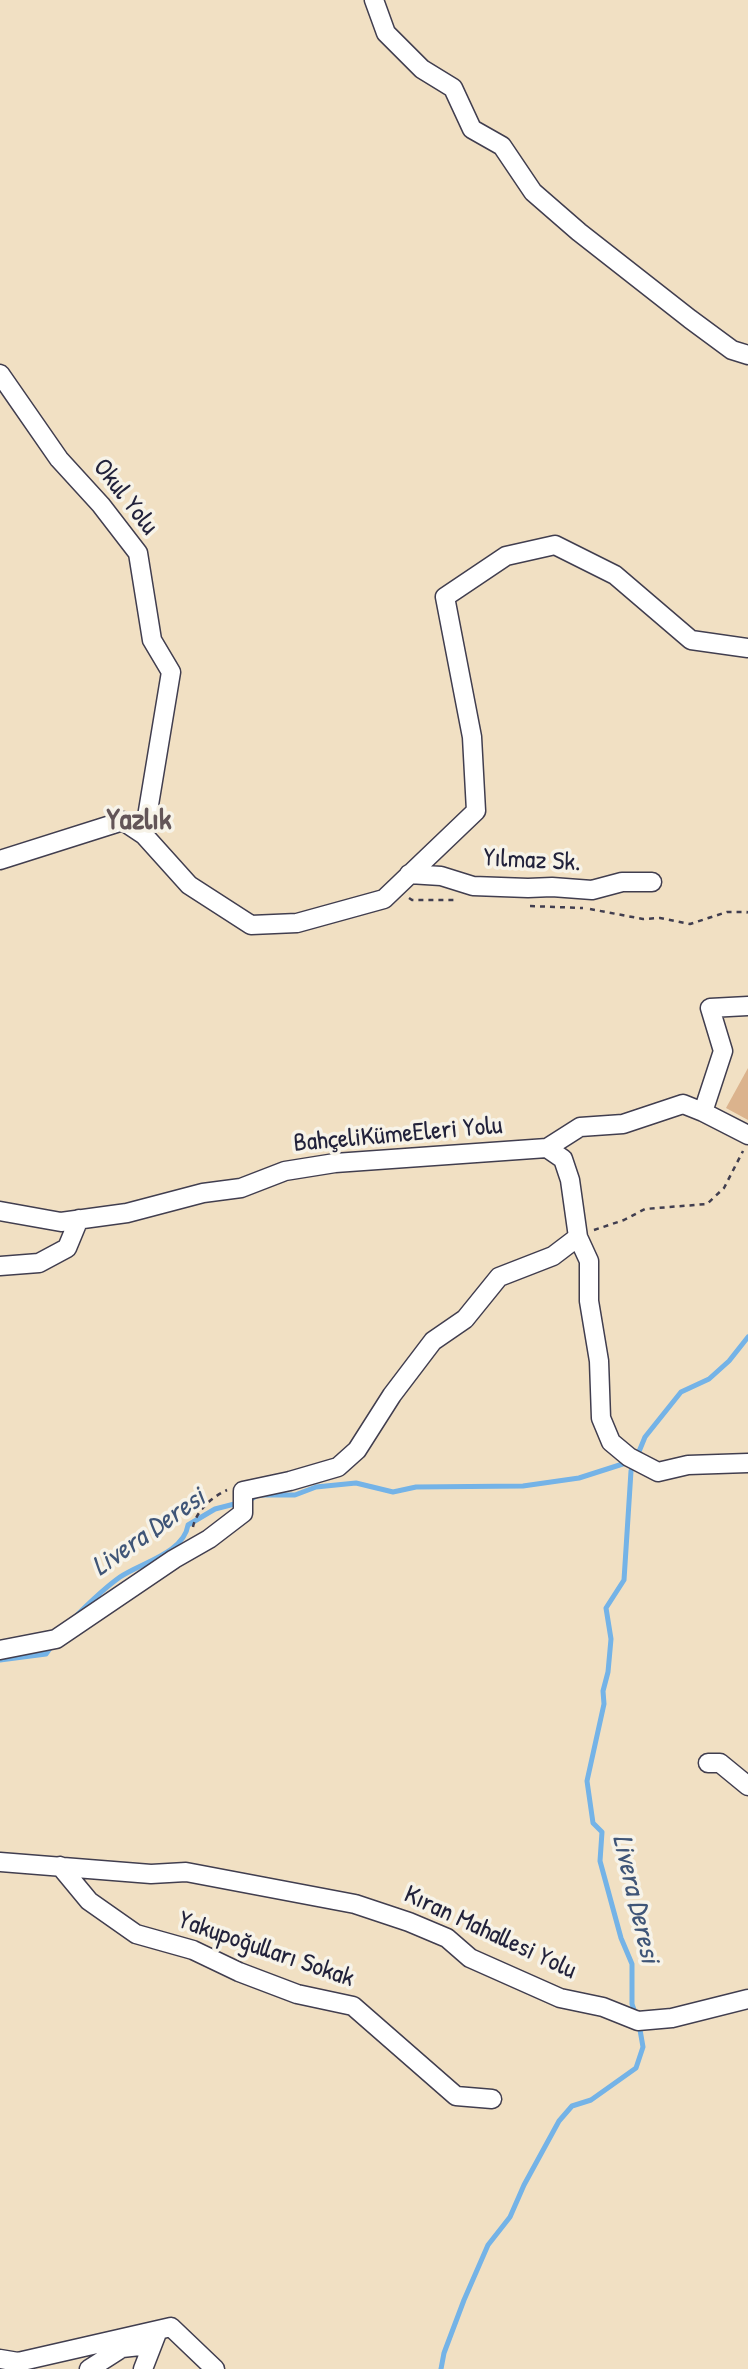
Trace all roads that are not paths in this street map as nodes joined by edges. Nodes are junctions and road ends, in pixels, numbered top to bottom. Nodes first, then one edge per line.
1 (374, 0) edge
2 (748, 355) edge
3 (0, 374) edge
4 (748, 648) edge
5 (144, 835) junction
6 (0, 860) edge
7 (409, 874) junction
8 (652, 882) dead end
9 (748, 1006) edge
10 (703, 1112) junction
11 (748, 1135) edge
12 (547, 1148) junction
13 (0, 1212) edge
14 (79, 1219) junction
15 (578, 1237) junction
16 (0, 1266) edge
17 (748, 1463) edge
18 (0, 1650) edge
19 (708, 1763) dead end
20 (748, 1786) edge
21 (0, 1862) edge
22 (60, 1866) junction
23 (748, 1998) edge
24 (492, 2099) dead end
25 (158, 2330) junction
26 (0, 2359) edge
27 (89, 2369) edge
28 (143, 2369) edge
29 (215, 2369) edge

1 - 2 street
3 - 5 street, Okul Yolu
4 - 7 street
5 - 6 street
5 - 7 street
7 - 8 street, Yılmaz Sk.
9 - 10 street
10 - 11 street, BahçeliKümeEleri Yolu
10 - 12 street, BahçeliKümeEleri Yolu
12 - 14 street, BahçeliKümeEleri Yolu
12 - 15 street
13 - 14 street, BahçeliKümeEleri Yolu
14 - 16 street
15 - 17 street
15 - 18 street
19 - 20 street
21 - 22 street, Kıran Mahallesi Yolu
22 - 23 street, Kıran Mahallesi Yolu
22 - 24 street, Yakupoğulları Sokak
25 - 26 street
25 - 27 street
25 - 28 street
25 - 29 street

